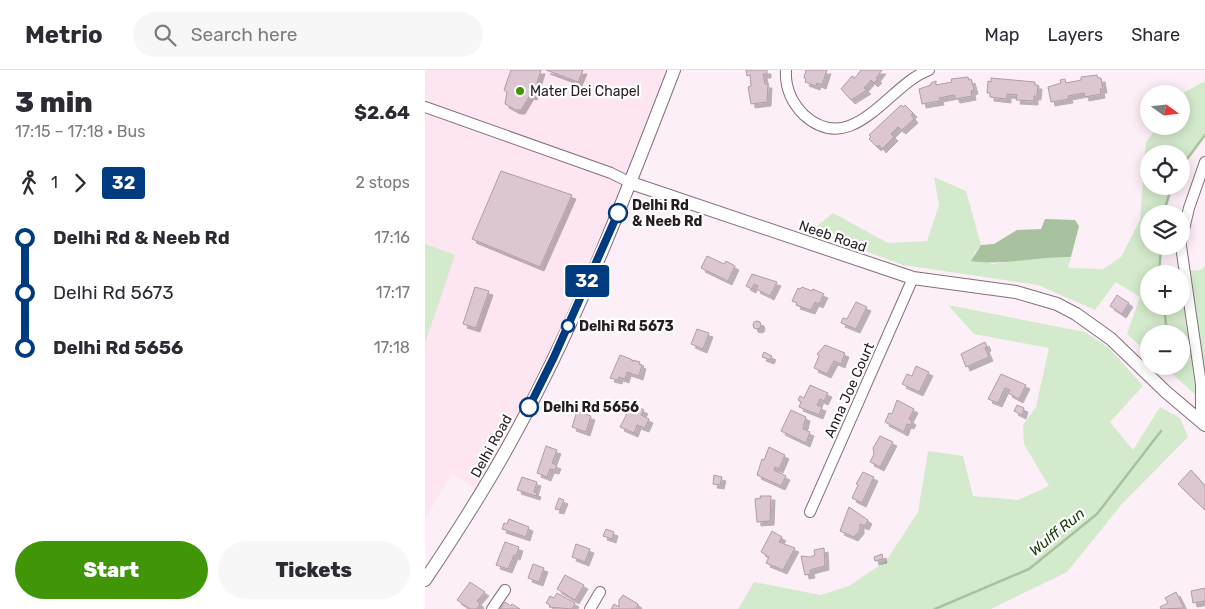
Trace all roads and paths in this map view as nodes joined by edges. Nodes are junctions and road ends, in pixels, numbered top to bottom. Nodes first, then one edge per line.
1 (674, 70) edge
2 (786, 70) edge
3 (929, 70) edge
4 (425, 107) edge
5 (1205, 162) edge
6 (631, 183) junction
7 (1190, 205) edge
8 (1182, 255) edge
9 (913, 278) junction
10 (1203, 423) edge
11 (810, 512) dead end
12 (425, 580) edge
13 (505, 590) dead end
14 (600, 592) dead end
15 (492, 609) edge
16 (590, 609) edge

1 - 6 street, Delhi Road
2 - 3 street
4 - 6 street, Neeb Road
5 - 7 street
6 - 9 street, Neeb Road
6 - 12 street, Delhi Road
8 - 10 street
9 - 10 street, Neeb Road
9 - 11 street, Anna Joe Court
13 - 15 street
14 - 16 street

